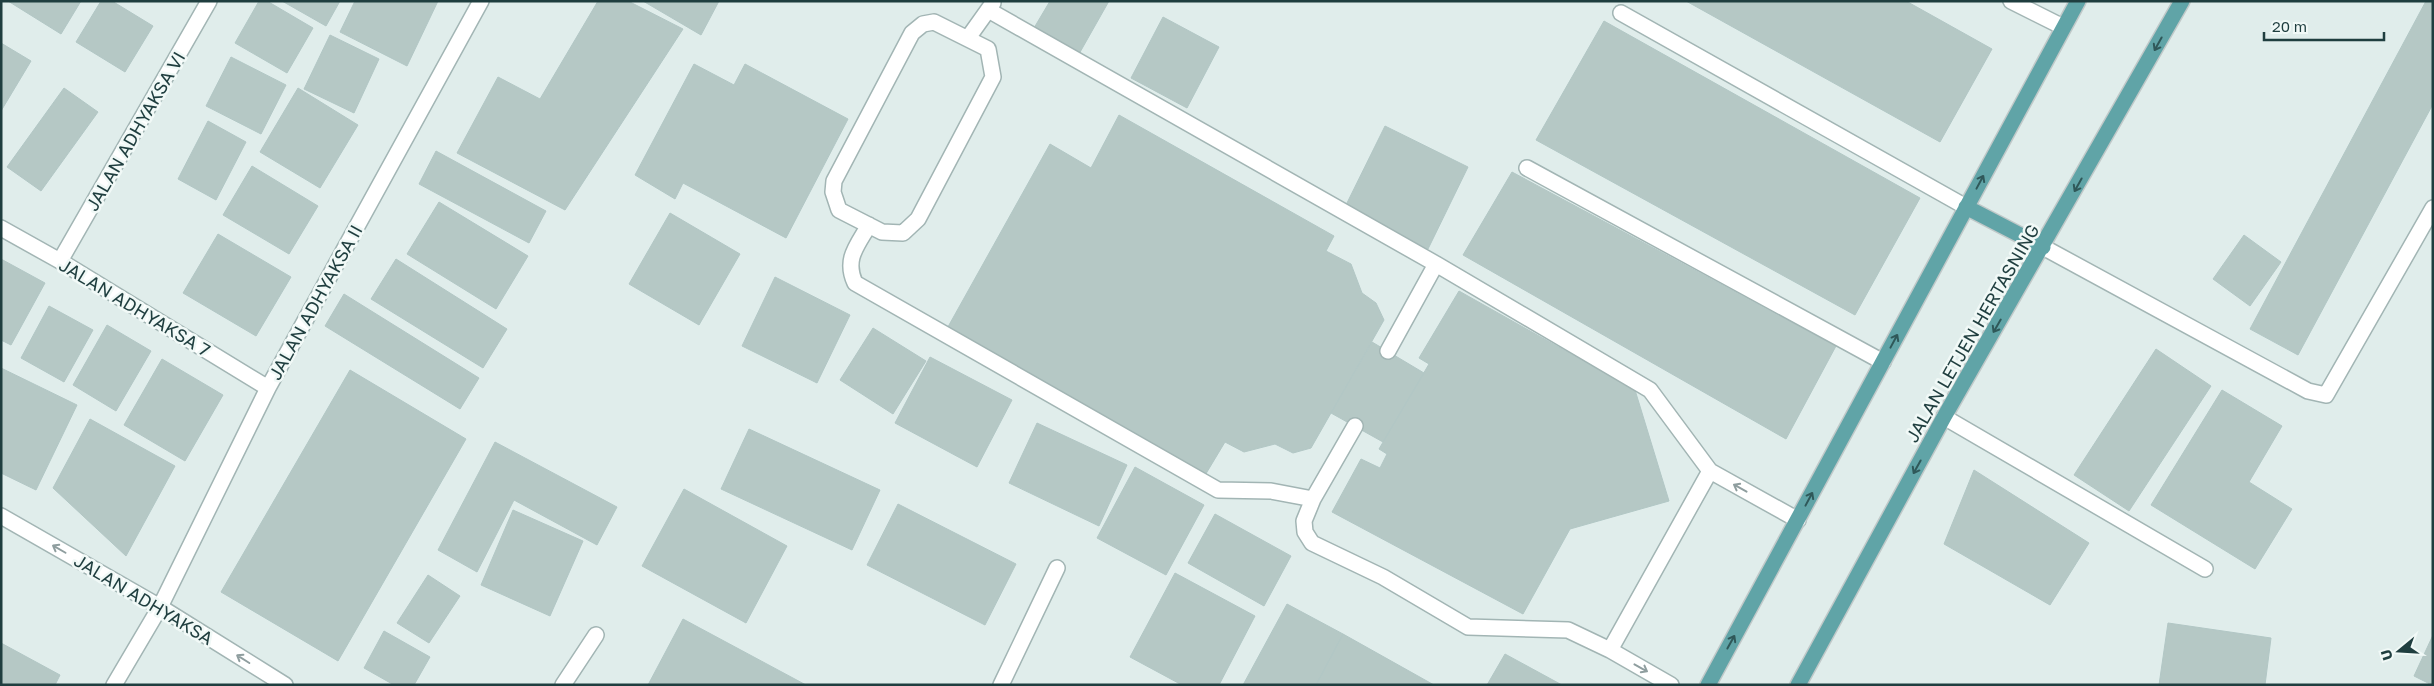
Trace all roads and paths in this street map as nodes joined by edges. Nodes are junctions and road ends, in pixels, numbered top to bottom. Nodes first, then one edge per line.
1 (209, 1) edge
2 (481, 1) edge
3 (2011, 1) edge
4 (2078, 1) edge
5 (2182, 1) edge
6 (992, 6) edge
7 (1620, 13) dead end
8 (2063, 27) junction
9 (968, 38) junction
10 (1527, 168) dead end
11 (1966, 207) junction
12 (2433, 208) edge
13 (869, 226) junction
14 (1, 228) edge
15 (2043, 247) junction
16 (60, 261) junction
17 (1436, 264) junction
18 (1388, 350) dead end
19 (1883, 362) junction
20 (268, 388) junction
21 (1944, 418) junction
22 (1355, 426) dead end
23 (1710, 471) junction
24 (1312, 499) junction
25 (1, 516) edge
26 (1798, 520) junction
27 (1058, 568) dead end
28 (2205, 569) dead end
29 (160, 607) junction
30 (596, 634) dead end
31 (1610, 650) junction
32 (568, 682) edge
33 (114, 685) edge
34 (285, 685) edge
35 (1001, 685) edge
36 (1671, 685) edge
37 (1708, 685) edge
38 (1798, 685) edge

1 - 16 street, JALAN ADHYAKSA VI
2 - 20 street, JALAN ADHYAKSA II
3 - 8 street
4 - 8 main road
5 -> 15 main road, JALAN LETJEN HERTASNING
6 - 9 street
6 - 17 street
7 - 11 street
11 -> 8 main road
9 - 13 street
9 - 13 street
10 - 19 street
11 - 15 main road
19 -> 11 main road
12 - 15 street
13 - 24 street
14 - 16 street, JALAN ADHYAKSA 7
15 -> 21 main road, JALAN LETJEN HERTASNING
16 - 20 street, JALAN ADHYAKSA 7
17 - 18 street
17 - 23 street
26 -> 19 main road
20 - 29 street, JALAN ADHYAKSA II
21 - 28 street
21 -> 38 main road, JALAN LETJEN HERTASNING
22 - 24 street
26 -> 23 street
23 - 31 street
24 - 31 street
29 -> 25 street, JALAN ADHYAKSA
37 -> 26 main road
27 - 35 street
29 - 33 street, JALAN ADHYAKSA II
34 -> 29 street, JALAN ADHYAKSA
30 - 32 street
31 -> 36 street

